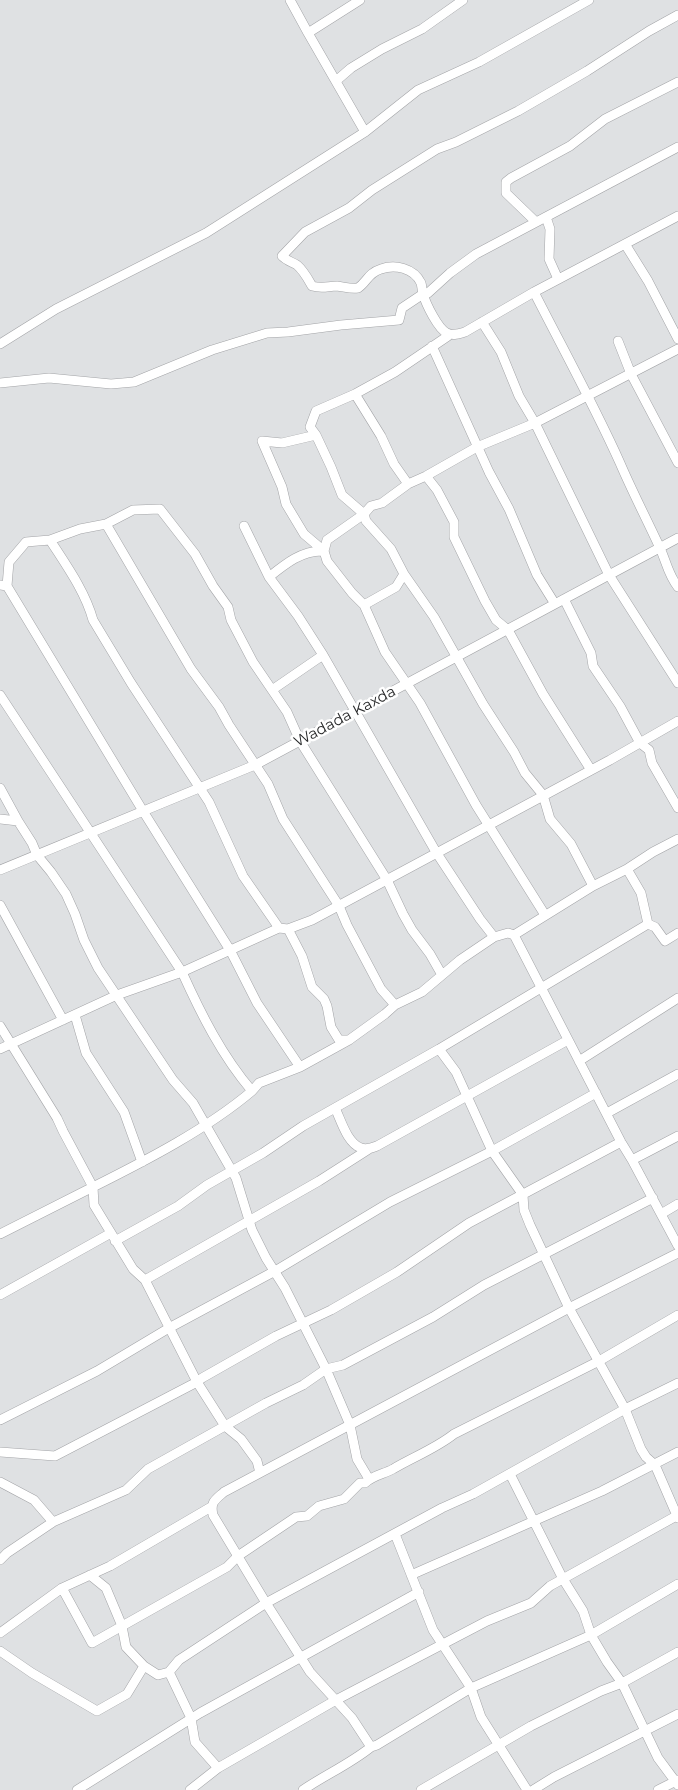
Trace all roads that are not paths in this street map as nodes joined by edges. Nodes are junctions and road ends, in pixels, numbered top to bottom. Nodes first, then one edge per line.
1 (290, 0) edge
2 (360, 0) edge
3 (463, 0) edge
4 (589, 0) edge
5 (678, 15) edge
6 (308, 33) junction
7 (336, 81) junction
8 (678, 82) edge
9 (365, 132) junction
10 (678, 147) edge
11 (678, 216) edge
12 (546, 217) junction
13 (536, 222) junction
14 (625, 244) junction
15 (558, 279) junction
16 (534, 292) junction
17 (423, 294) junction
18 (482, 322) junction
19 (446, 333) junction
20 (678, 339) edge
21 (618, 341) dead end
22 (0, 344) edge
23 (432, 346) junction
24 (678, 349) edge
25 (631, 374) junction
26 (0, 383) edge
27 (355, 394) junction
28 (588, 396) junction
29 (535, 423) junction
30 (316, 435) junction
31 (478, 448) junction
32 (678, 463) edge
33 (426, 476) junction
34 (408, 484) junction
35 (364, 514) junction
36 (106, 524) junction
37 (244, 526) dead end
38 (678, 538) edge
39 (50, 540) junction
40 (660, 548) junction
41 (324, 551) junction
42 (404, 574) junction
43 (609, 575) junction
44 (269, 577) junction
45 (4, 586) edge
46 (678, 588) edge
47 (564, 599) junction
48 (555, 604) junction
49 (364, 605) junction
50 (508, 630) junction
51 (323, 655) junction
52 (456, 657) junction
53 (406, 684) junction
54 (678, 684) edge
55 (272, 690) junction
56 (0, 695) edge
57 (356, 711) junction
58 (678, 721) edge
59 (300, 741) junction
60 (640, 742) junction
61 (255, 766) junction
62 (590, 770) junction
63 (0, 788) edge
64 (199, 788) junction
65 (543, 795) junction
66 (678, 808) edge
67 (143, 811) junction
68 (0, 819) edge
69 (18, 820) junction
70 (488, 825) junction
71 (92, 833) junction
72 (678, 839) edge
73 (436, 852) junction
74 (37, 855) junction
75 (0, 870) edge
76 (627, 870) junction
77 (387, 880) junction
78 (592, 886) junction
79 (0, 904) edge
80 (339, 906) junction
81 (544, 915) junction
82 (648, 924) junction
83 (283, 928) junction
84 (678, 933) edge
85 (514, 935) junction
86 (494, 937) junction
87 (230, 950) junction
88 (182, 972) junction
89 (442, 975) junction
90 (541, 987) junction
91 (117, 995) junction
92 (676, 1002) edge
93 (395, 1005) junction
94 (75, 1015) junction
95 (63, 1020) junction
96 (0, 1026) edge
97 (349, 1040) junction
98 (568, 1040) junction
99 (12, 1044) junction
100 (0, 1049) edge
101 (439, 1049) junction
102 (579, 1061) junction
103 (300, 1067) junction
104 (678, 1074) edge
105 (252, 1091) junction
106 (596, 1093) junction
107 (467, 1095) junction
108 (335, 1108) junction
109 (607, 1113) junction
110 (206, 1124) junction
111 (678, 1136) edge
112 (621, 1142) junction
113 (369, 1149) junction
114 (492, 1151) junction
115 (632, 1160) junction
116 (142, 1162) junction
117 (231, 1170) junction
118 (93, 1187) junction
119 (522, 1195) junction
120 (653, 1198) junction
121 (678, 1204) edge
122 (661, 1214) junction
123 (250, 1221) junction
124 (0, 1234) edge
125 (113, 1237) junction
126 (678, 1246) edge
127 (678, 1253) edge
128 (545, 1254) junction
129 (275, 1271) junction
130 (144, 1280) junction
131 (0, 1295) edge
132 (569, 1308) junction
133 (678, 1315) edge
134 (302, 1323) junction
135 (169, 1328) junction
136 (599, 1361) junction
137 (326, 1369) junction
138 (197, 1382) junction
139 (678, 1383) edge
140 (624, 1408) junction
141 (0, 1420) edge
142 (350, 1424) junction
143 (226, 1426) junction
144 (0, 1451) edge
145 (678, 1452) edge
146 (655, 1466) junction
147 (260, 1473) junction
148 (510, 1474) junction
149 (369, 1479) junction
150 (0, 1482) edge
151 (211, 1507) junction
152 (678, 1516) edge
153 (534, 1521) junction
154 (52, 1522) junction
155 (395, 1534) junction
156 (238, 1556) junction
157 (0, 1560) edge
158 (90, 1575) junction
159 (411, 1575) junction
160 (563, 1579) junction
161 (678, 1584) edge
162 (62, 1588) junction
163 (419, 1592) junction
164 (266, 1603) junction
165 (122, 1626) junction
166 (0, 1633) edge
167 (591, 1635) junction
168 (442, 1644) junction
169 (0, 1651) edge
170 (678, 1652) edge
171 (301, 1657) junction
172 (144, 1666) junction
173 (170, 1672) junction
174 (622, 1683) junction
175 (471, 1688) junction
176 (336, 1700) junction
177 (678, 1714) edge
178 (191, 1718) junction
179 (646, 1731) junction
180 (499, 1744) junction
181 (371, 1747) junction
182 (218, 1768) junction
183 (677, 1782) edge
184 (193, 1789) edge
185 (77, 1790) edge
186 (303, 1790) edge
187 (421, 1790) edge
188 (527, 1790) edge
189 (533, 1790) edge
190 (658, 1790) edge

1 - 6 street
2 - 6 street
3 - 7 street
4 - 9 street
5 - 17 street
6 - 7 street
7 - 9 street
8 - 13 street
9 - 22 street
10 - 12 street
11 - 14 street
12 - 13 street
12 - 15 street
13 - 17 street
14 - 15 street
14 - 20 street
15 - 16 street
16 - 18 street
16 - 28 street
17 - 19 street
17 - 26 street
18 - 19 street
18 - 29 street
19 - 23 street
21 - 25 street
23 - 27 street
23 - 31 street
24 - 25 street
25 - 28 street
25 - 32 street
27 - 30 street
27 - 34 street
28 - 29 street
28 - 40 street
29 - 31 street
29 - 43 street
30 - 35 street
30 - 41 street
31 - 33 street
31 - 48 street
33 - 34 street
33 - 50 street
34 - 35 street
35 - 41 street
35 - 42 street
36 - 39 street
36 - 55 street
36 - 61 street
37 - 44 street
38 - 40 street, Wadada Kaxda
39 - 45 street
39 - 64 street
40 - 43 street, Wadada Kaxda
40 - 46 street
41 - 44 street
41 - 49 street
42 - 49 street
42 - 52 street
43 - 47 street, Wadada Kaxda
43 - 54 street
44 - 51 street
45 - 67 street
47 - 48 street, Wadada Kaxda
47 - 60 street
48 - 50 street, Wadada Kaxda
49 - 53 street
50 - 52 street, Wadada Kaxda
50 - 62 street
51 - 55 street
51 - 57 street
52 - 53 street, Wadada Kaxda
52 - 65 street
53 - 57 street, Wadada Kaxda
53 - 70 street
55 - 59 street
56 - 71 street
57 - 59 street, Wadada Kaxda
57 - 73 street
58 - 60 street
59 - 61 street, Wadada Kaxda
59 - 77 street
60 - 62 street
60 - 66 street
61 - 64 street, Wadada Kaxda
61 - 80 street
62 - 65 street
63 - 69 street
64 - 67 street, Wadada Kaxda
64 - 83 street
65 - 70 street
65 - 78 street
67 - 71 street, Wadada Kaxda
67 - 87 street
68 - 69 street
69 - 74 street
70 - 73 street
70 - 81 street
71 - 74 street, Wadada Kaxda
71 - 88 street
72 - 76 street
73 - 77 street
73 - 86 street
74 - 75 street, Wadada Kaxda
74 - 91 street
76 - 78 street
76 - 82 street
77 - 80 street
77 - 89 street
78 - 81 street
79 - 95 street
80 - 83 street
80 - 93 street
81 - 85 street
82 - 84 street
82 - 90 street
83 - 87 street
83 - 97 street
85 - 86 street
85 - 90 street
86 - 89 street
87 - 88 street
87 - 103 street
88 - 91 street
88 - 105 street
89 - 93 street
90 - 98 street
90 - 101 street
91 - 94 street
91 - 110 street
92 - 102 street
93 - 97 street
94 - 95 street
94 - 116 street
95 - 99 street
96 - 99 street
97 - 103 street
98 - 102 street
98 - 107 street
99 - 100 street
99 - 118 street
101 - 107 street
101 - 108 street
102 - 106 street
103 - 105 street
104 - 109 street
105 - 110 street
106 - 109 street
106 - 114 street
107 - 113 street
107 - 114 street
108 - 113 street
108 - 117 street
109 - 112 street
110 - 116 street
110 - 117 street
111 - 115 street
112 - 115 street
112 - 119 street
113 - 123 street
114 - 119 street
114 - 129 street
115 - 120 street
116 - 118 street
117 - 123 street
117 - 125 street
118 - 124 street
118 - 125 street
119 - 128 street
119 - 134 street
120 - 122 street
120 - 128 street
121 - 122 street
122 - 126 street
123 - 129 street
123 - 130 street
125 - 130 street
125 - 131 street
127 - 132 street
128 - 132 street
128 - 137 street
129 - 134 street
129 - 135 street
130 - 135 street
132 - 136 street
132 - 142 street
133 - 136 street
134 - 137 street
134 - 138 street
135 - 138 street
135 - 141 street
136 - 140 street
136 - 149 street
137 - 142 street
137 - 143 street
138 - 143 street
138 - 144 street
139 - 140 street
140 - 146 street
140 - 148 street
142 - 147 street
142 - 149 street
143 - 147 street
143 - 154 street
145 - 146 street
146 - 152 street
146 - 153 street
147 - 151 street
148 - 153 street
148 - 155 street
149 - 156 street
150 - 154 street
151 - 156 street
151 - 158 street
152 - 160 street
153 - 159 street
153 - 160 street
154 - 157 street
155 - 159 street
155 - 164 street
156 - 164 street
156 - 165 street
158 - 162 street
158 - 165 street
159 - 163 street
160 - 167 street
160 - 168 street
161 - 167 street
162 - 165 street
162 - 166 street
163 - 168 street
163 - 171 street
164 - 171 street
164 - 173 street
165 - 172 street
167 - 174 street
167 - 175 street
168 - 175 street
168 - 176 street
169 - 172 street
170 - 174 street
171 - 176 street
171 - 178 street
172 - 173 street
173 - 178 street
174 - 179 street
174 - 180 street
175 - 180 street
175 - 181 street
176 - 181 street
176 - 182 street
177 - 179 street
178 - 182 street
178 - 185 street
179 - 183 street
179 - 189 street
180 - 187 street
180 - 188 street
181 - 186 street
182 - 184 street
183 - 190 street

